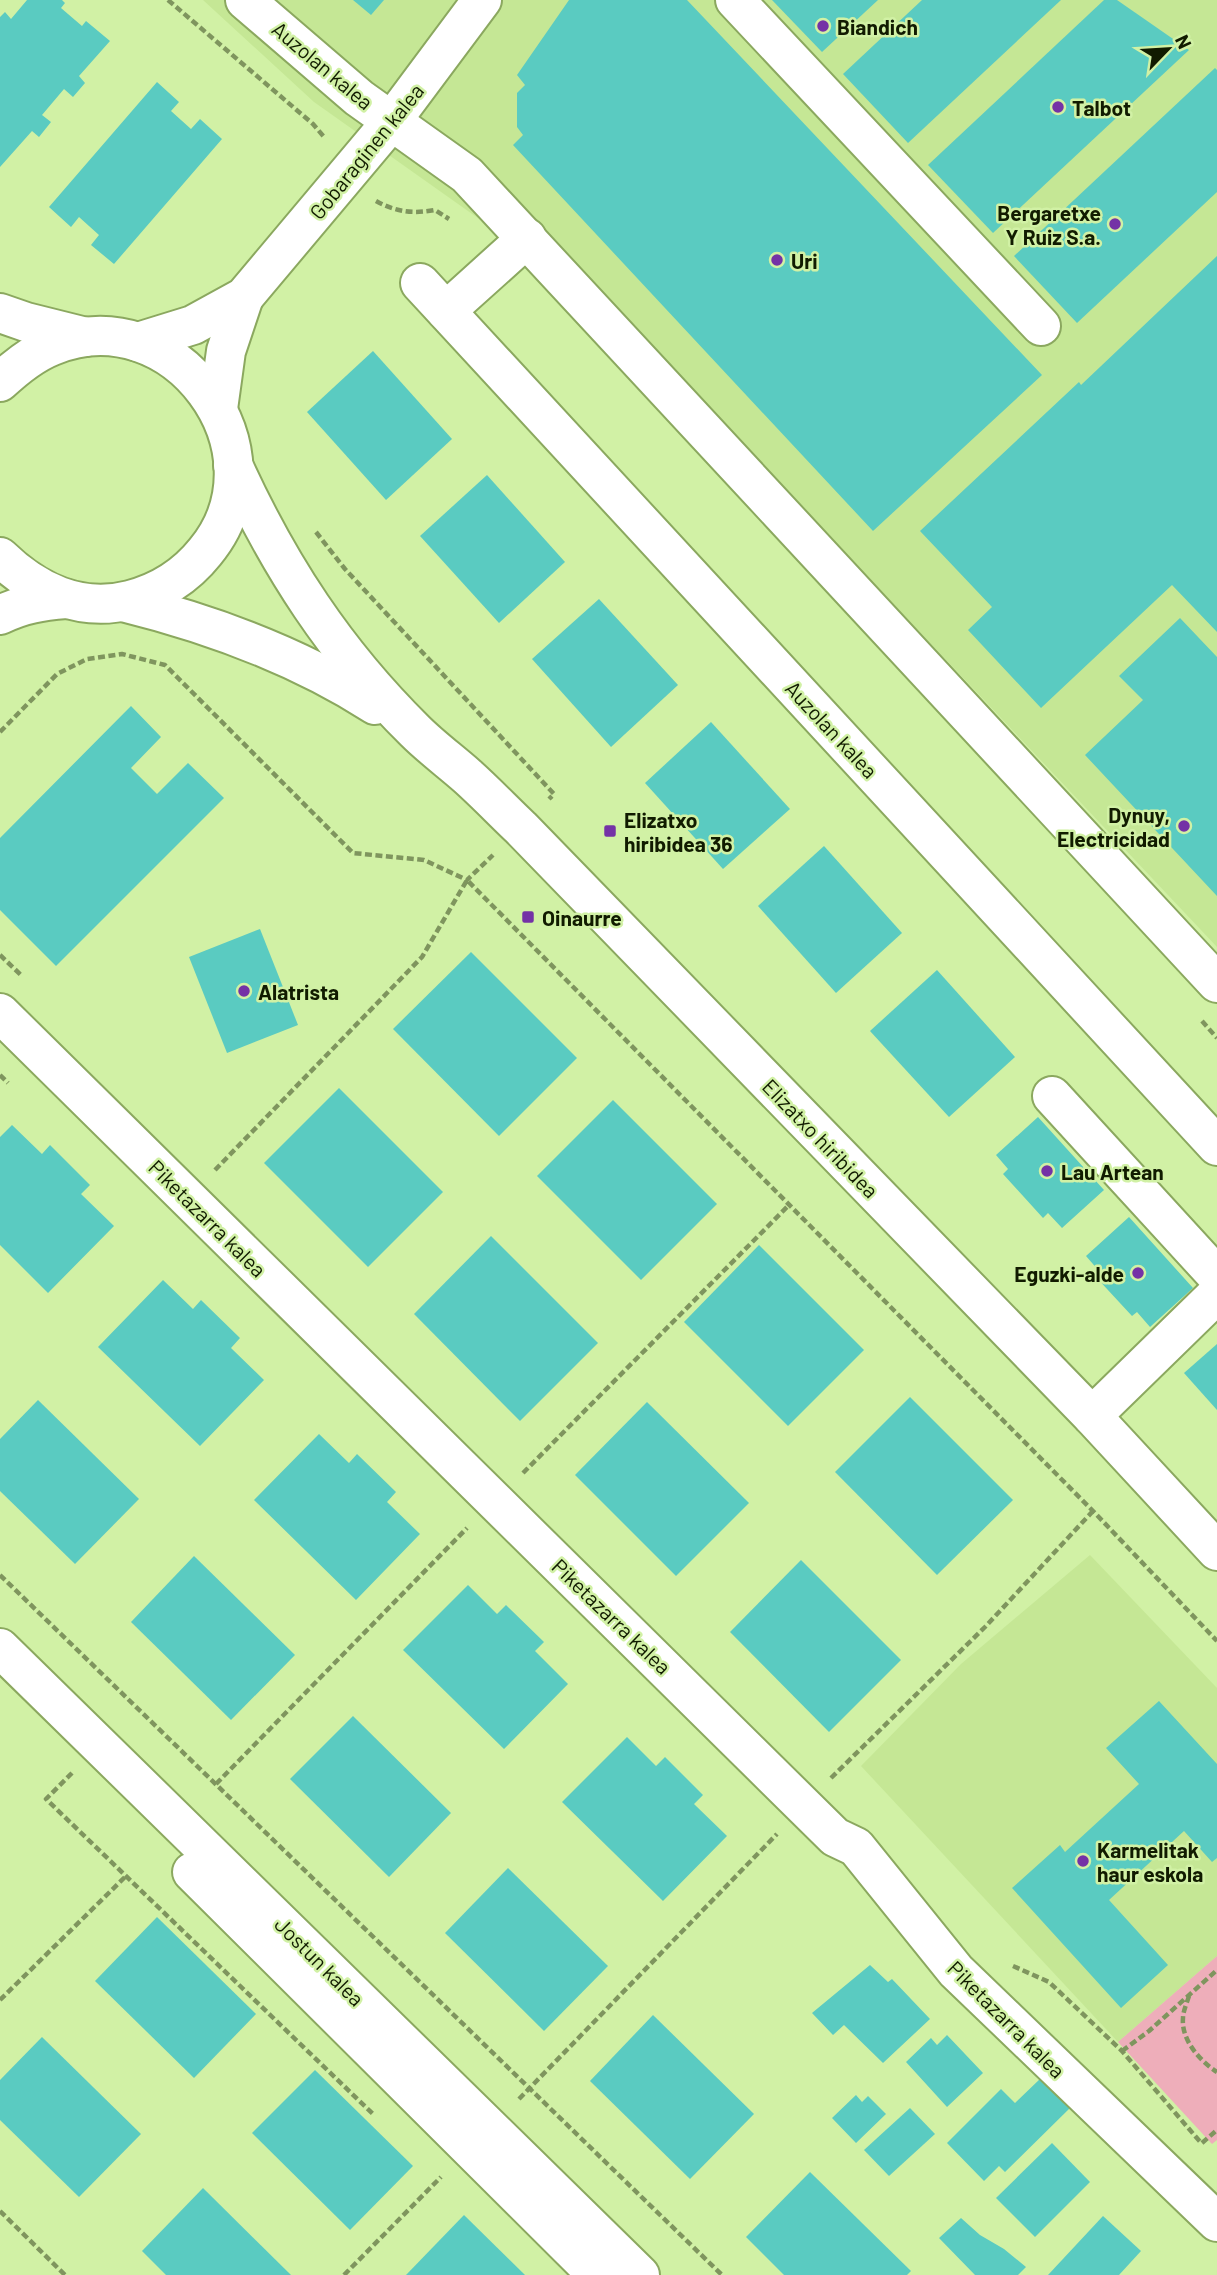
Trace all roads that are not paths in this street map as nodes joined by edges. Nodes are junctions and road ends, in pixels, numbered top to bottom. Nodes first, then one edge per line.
1 (245, 0) edge
2 (482, 0) edge
3 (735, 0) edge
4 (391, 122) junction
5 (527, 238) junction
6 (420, 283) dead end
7 (244, 297) junction
8 (446, 311) junction
9 (0, 313) edge
10 (1041, 326) dead end
11 (86, 337) junction
12 (138, 342) junction
13 (0, 382) edge
14 (218, 409) junction
15 (233, 465) junction
16 (0, 557) edge
17 (66, 599) junction
18 (123, 602) junction
19 (0, 615) edge
20 (417, 734) junction
21 (1217, 983) edge
22 (0, 1013) edge
23 (1052, 1096) dead end
24 (1217, 1146) edge
25 (1217, 1276) edge
26 (1217, 1294) edge
27 (1092, 1416) junction
28 (1217, 1551) edge
29 (0, 1648) edge
30 (1, 1689) edge
31 (1217, 2222) edge
32 (597, 2275) edge
33 (640, 2275) edge

1 - 4 street, Auzolan kalea
2 - 4 street, Gobaraginen kalea
3 - 10 street
4 - 5 street, Auzolan kalea
4 - 7 street, Gobaraginen kalea
5 - 8 street
5 - 21 street, Auzolan kalea
6 - 8 street, Auzolan kalea
7 - 12 street, Gobaraginen kalea
7 - 14 street, Gobaraginen kalea
8 - 24 street, Auzolan kalea
9 - 11 street
11 - 12 street
11 - 13 street
12 - 14 street
14 - 15 street
15 - 18 street
15 - 20 street, Elizatxo hiribidea
16 - 17 street
17 - 18 street
17 - 19 street
18 - 20 street, Elizatxo hiribidea
20 - 27 street, Elizatxo hiribidea
22 - 31 street, Piketazarra kalea
23 - 25 street
26 - 27 street
27 - 28 street, Elizatxo hiribidea
29 - 33 street, Jostun kalea
30 - 32 street, Jostun kalea

